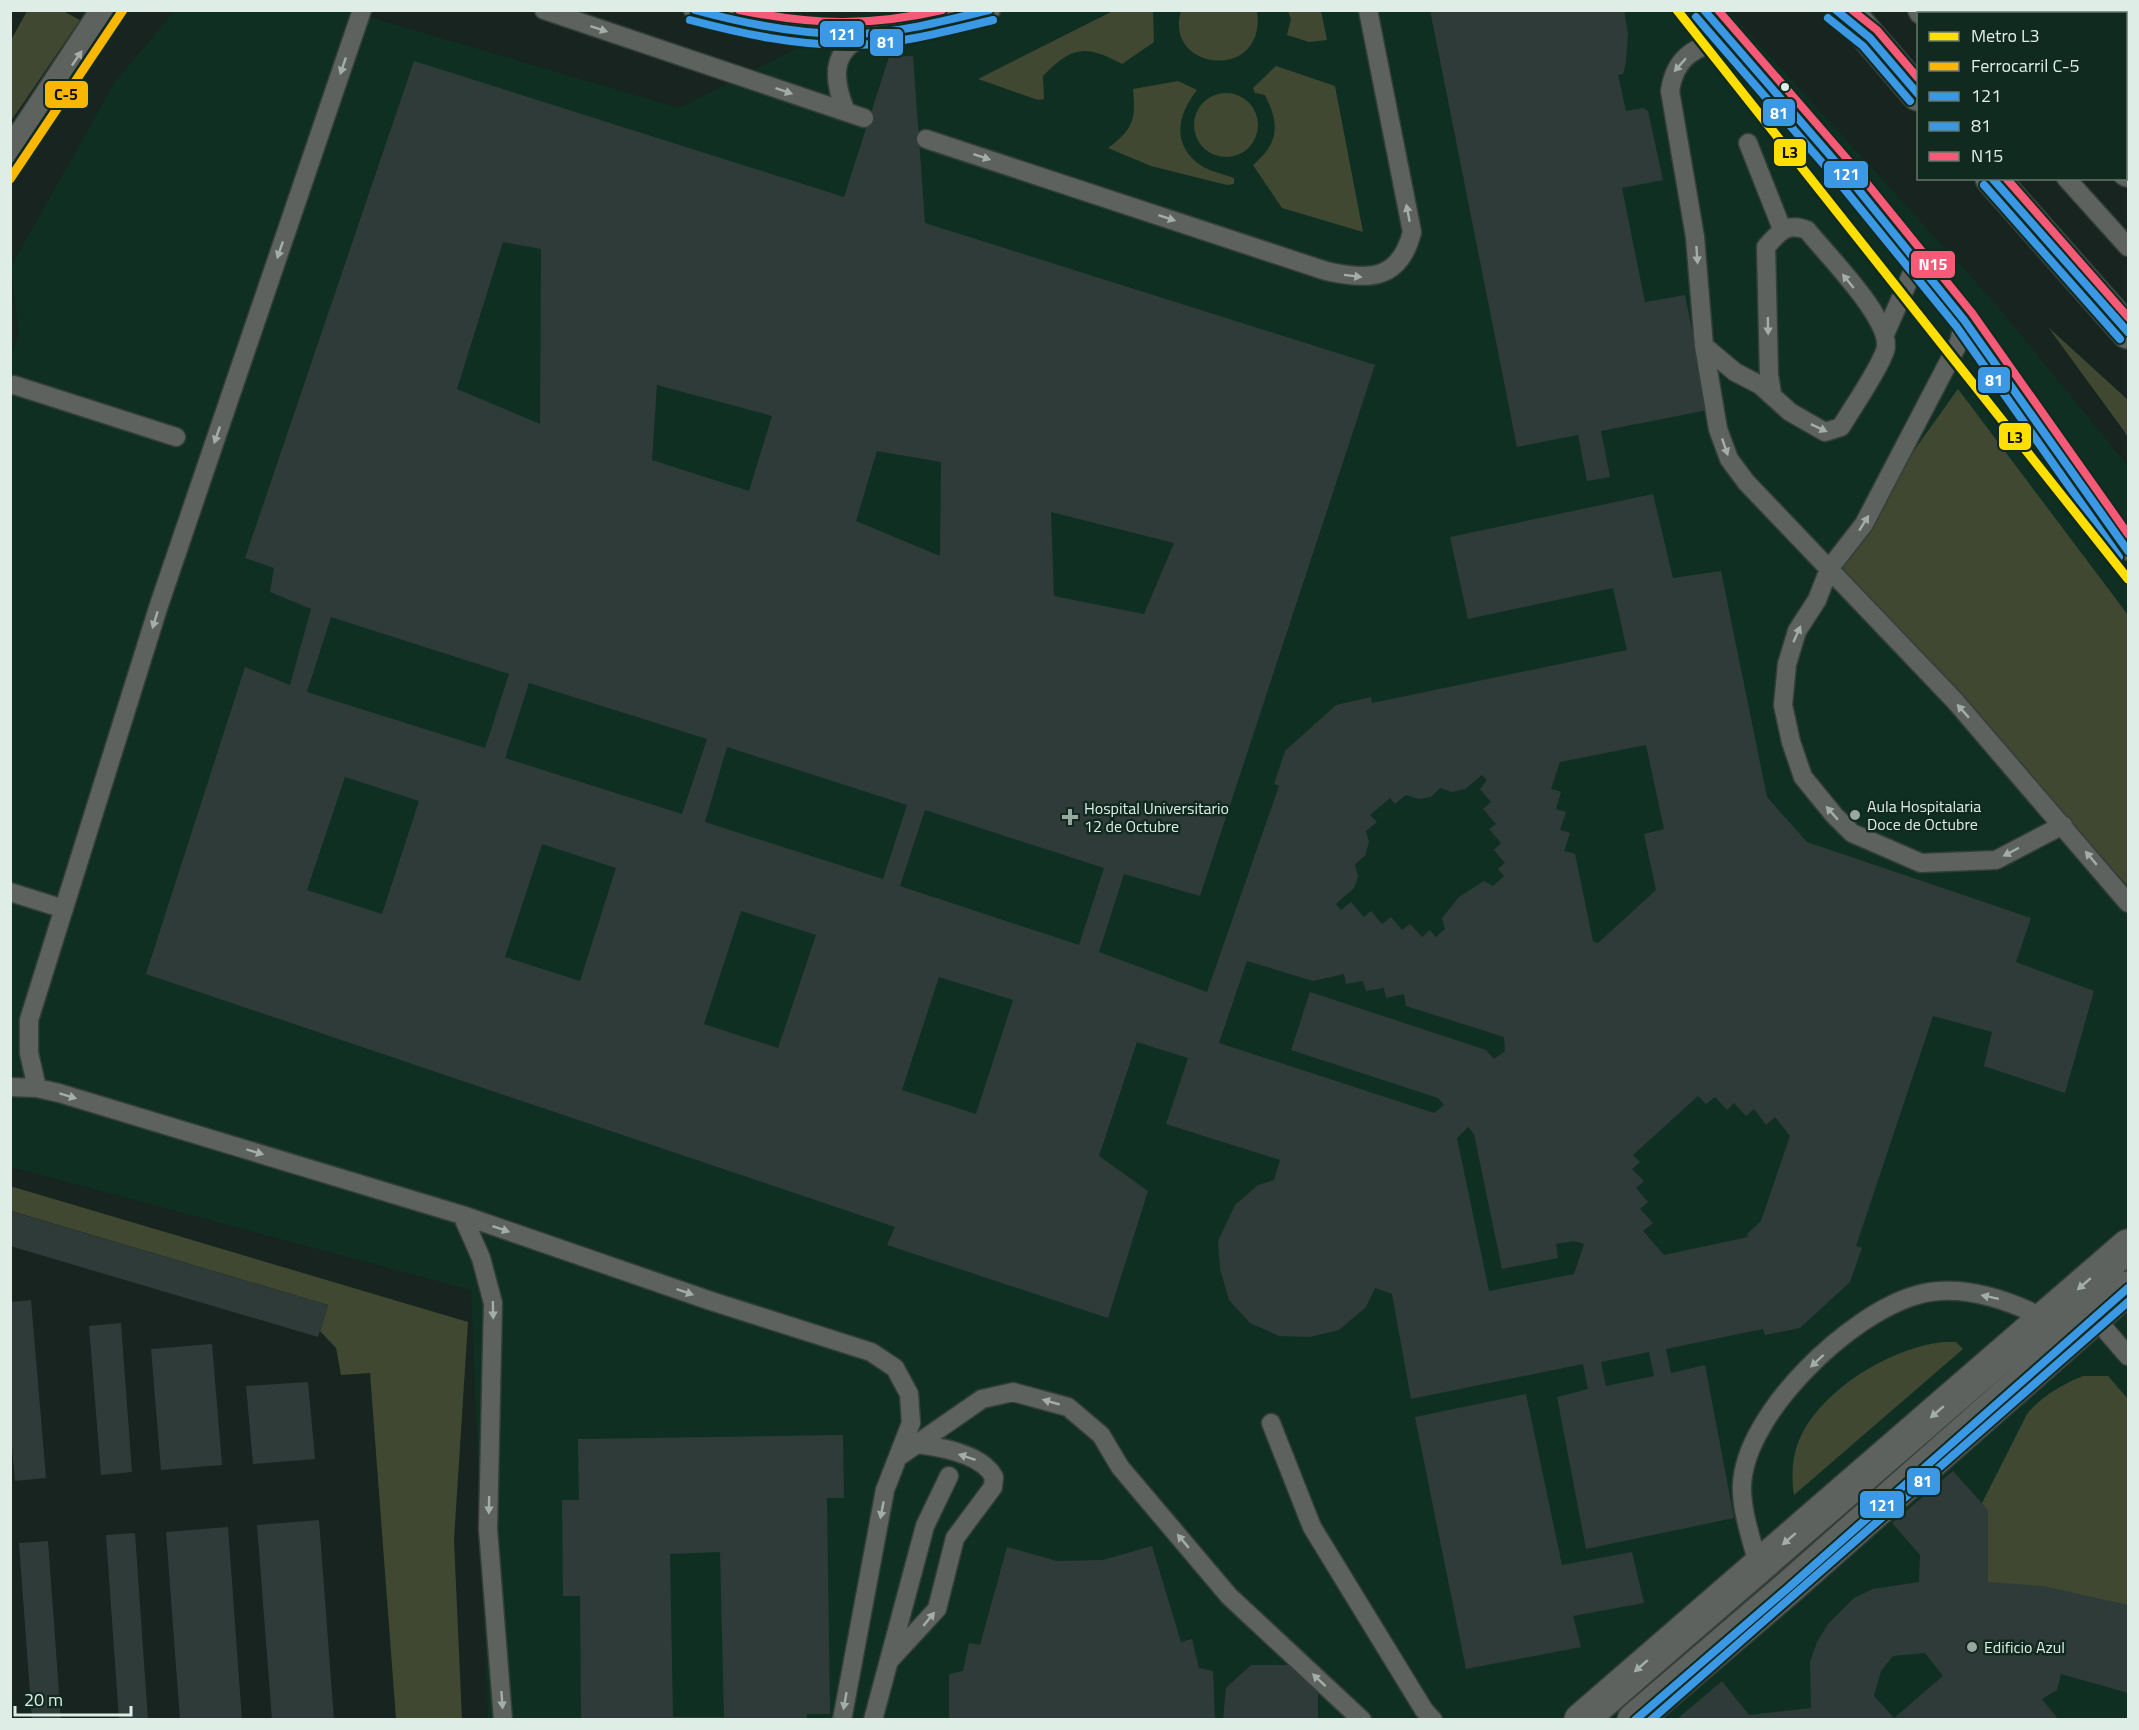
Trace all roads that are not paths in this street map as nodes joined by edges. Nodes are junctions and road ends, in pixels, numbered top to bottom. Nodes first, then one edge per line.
1 (108, 10) edge
2 (362, 10) edge
3 (544, 10) edge
4 (693, 10) edge
5 (991, 10) edge
6 (1368, 10) edge
7 (1704, 10) edge
8 (1835, 10) edge
9 (1845, 10) edge
10 (872, 34) junction
11 (1870, 38) junction
12 (1730, 42) junction
13 (1917, 93) edge
14 (846, 112) junction
15 (864, 118) dead end
16 (926, 139) dead end
17 (1748, 142) dead end
18 (10, 159) edge
19 (1994, 180) edge
20 (2068, 180) edge
21 (1782, 229) junction
22 (2128, 247) edge
23 (1915, 258) junction
24 (1964, 320) junction
25 (2128, 332) edge
26 (1885, 334) junction
27 (1704, 346) junction
28 (12, 385) edge
29 (1772, 394) junction
30 (176, 437) dead end
31 (2128, 551) edge
32 (1829, 569) junction
33 (2062, 825) junction
34 (10, 892) edge
35 (2128, 903) edge
36 (64, 909) junction
37 (10, 1087) edge
38 (38, 1088) junction
39 (462, 1215) junction
40 (2128, 1246) edge
41 (2128, 1288) edge
42 (2098, 1313) junction
43 (2044, 1318) junction
44 (2128, 1356) edge
45 (1271, 1423) dead end
46 (917, 1444) junction
47 (901, 1455) junction
48 (950, 1476) dead end
49 (1758, 1565) junction
50 (889, 1662) junction
51 (503, 1719) edge
52 (843, 1719) edge
53 (873, 1719) edge
54 (1362, 1719) edge
55 (1433, 1719) edge
56 (1581, 1719) edge
57 (1634, 1719) edge

18 -> 1 street
2 -> 36 lane
3 -> 14 lane
4 - 10 lane
5 - 10 lane
16 -> 6 lane
7 - 12 lane
8 - 11 main road
9 - 11 main road
10 - 14 lane
11 - 13 main road
12 - 23 lane
12 -> 27 lane
14 - 15 lane
17 - 21 lane
19 - 25 main road
20 - 22 lane
26 -> 21 lane
21 -> 29 lane
23 - 24 lane
23 - 26 lane
24 - 31 lane
32 -> 24 lane
29 -> 26 lane
27 - 29 lane
27 -> 32 lane
28 - 30 lane
33 -> 32 lane
33 -> 32 lane
35 -> 33 lane
34 - 36 lane
36 - 38 lane
37 - 38 lane
38 -> 39 lane
39 -> 47 lane
39 -> 51 lane
40 -> 43 street
41 - 42 street
42 - 44 lane
42 - 57 street
43 -> 49 street
43 -> 49 lane
45 - 55 lane
46 - 47 lane
50 -> 46 lane
54 -> 46 lane
47 -> 52 lane
48 - 50 lane
49 -> 56 street
50 - 53 lane

